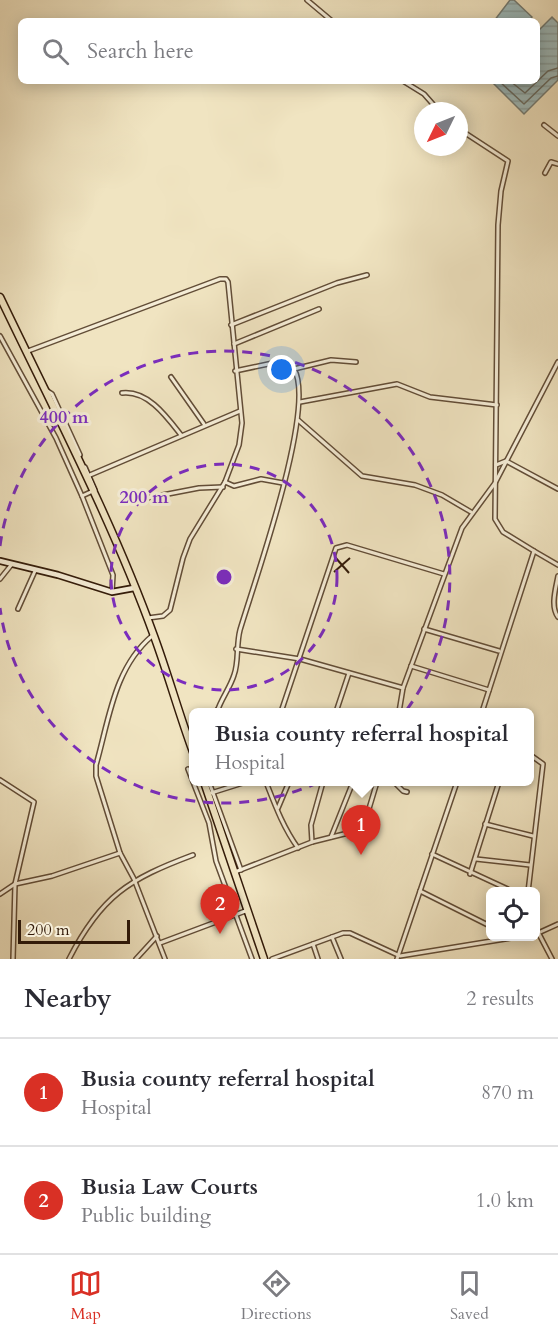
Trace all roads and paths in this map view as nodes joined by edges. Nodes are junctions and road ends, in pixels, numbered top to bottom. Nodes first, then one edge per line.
1 (307, 0) edge
2 (328, 18) edge
3 (408, 84) edge
4 (431, 102) edge
5 (544, 125) dead end
6 (468, 135) edge
7 (558, 136) edge
8 (558, 164) edge
9 (544, 173) dead end
10 (367, 275) dead end
11 (0, 297) edge
12 (3, 309) edge
13 (319, 309) dead end
14 (231, 325) junction
15 (0, 336) edge
16 (234, 344) junction
17 (28, 351) junction
18 (356, 362) dead end
19 (558, 362) edge
20 (294, 369) junction
21 (235, 371) junction
22 (171, 377) dead end
23 (46, 390) junction
24 (122, 393) dead end
25 (300, 402) junction
26 (497, 405) junction
27 (240, 411) junction
28 (298, 420) junction
29 (205, 425) junction
30 (181, 435) junction
31 (506, 461) junction
32 (496, 465) junction
33 (90, 475) junction
34 (225, 482) junction
35 (283, 483) junction
36 (495, 483) junction
37 (223, 486) junction
38 (558, 489) edge
39 (92, 492) junction
40 (82, 496) junction
41 (147, 498) dead end
42 (471, 512) junction
43 (534, 551) junction
44 (0, 561) edge
45 (12, 564) junction
46 (558, 565) edge
47 (35, 571) junction
48 (444, 574) junction
49 (558, 576) edge
50 (0, 579) edge
51 (134, 588) junction
52 (112, 592) junction
53 (18, 609) dead end
54 (146, 617) junction
55 (558, 617) edge
56 (424, 629) junction
57 (154, 635) junction
58 (236, 649) junction
59 (499, 651) junction
60 (300, 659) junction
61 (411, 666) junction
62 (349, 673) junction
63 (403, 688) junction
64 (489, 690) junction
65 (218, 708) edge
66 (282, 708) edge
67 (337, 708) edge
68 (400, 708) edge
69 (483, 708) edge
70 (189, 739) edge
71 (534, 758) edge
72 (0, 780) edge
73 (195, 786) edge
74 (206, 786) edge
75 (209, 786) edge
76 (231, 786) edge
77 (268, 786) edge
78 (287, 786) edge
79 (322, 786) edge
80 (351, 786) edge
81 (376, 786) edge
82 (398, 786) edge
83 (456, 786) edge
84 (498, 786) edge
85 (407, 792) dead end
86 (210, 793) junction
87 (278, 808) junction
88 (485, 824) junction
89 (533, 836) junction
90 (331, 837) junction
91 (312, 842) junction
92 (298, 848) junction
93 (120, 853) junction
94 (432, 854) junction
95 (193, 855) dead end
96 (476, 859) junction
97 (530, 865) junction
98 (238, 871) junction
99 (470, 874) junction
100 (134, 879) junction
101 (15, 884) junction
102 (504, 887) edge
103 (528, 887) edge
104 (419, 891) junction
105 (0, 894) edge
106 (249, 910) junction
107 (235, 915) junction
108 (486, 924) edge
109 (558, 924) edge
110 (540, 933) edge
111 (157, 936) junction
112 (332, 937) junction
113 (540, 939) edge
114 (488, 941) edge
115 (160, 943) junction
116 (313, 944) junction
117 (398, 957) edge
118 (13, 959) edge
119 (69, 959) edge
120 (136, 959) edge
121 (165, 959) edge
122 (252, 959) edge
123 (264, 959) edge
124 (272, 959) edge
125 (318, 959) edge
126 (341, 959) edge
127 (552, 959) edge

1 - 2 street
3 - 4 street
5 - 7 street
6 - 26 street
8 - 9 street
10 - 14 street
11 - 12 highway
12 - 17 highway
13 - 16 street
14 - 16 street
14 - 17 street
15 - 40 street
16 - 21 street
17 - 23 highway
18 - 20 street
19 - 31 street
20 - 21 street
20 - 25 street
21 - 27 street
22 - 29 street
23 - 33 street
23 - 39 highway
24 - 30 street
25 - 26 street
25 - 28 street
26 - 32 street
27 - 29 street
27 - 34 street
28 - 35 street
28 - 42 street
29 - 30 street
30 - 33 street
31 - 32 street
31 - 36 street
31 - 38 street
32 - 36 street
33 - 39 street
34 - 35 street
34 - 37 street
35 - 58 street
36 - 42 street
36 - 43 street
37 - 41 street
37 - 54 street
39 - 40 street
39 - 51 highway
40 - 52 street
42 - 48 street
43 - 46 street
43 - 59 street
44 - 45 street
45 - 47 street
45 - 50 street
47 - 52 street
47 - 53 street
48 - 56 street
48 - 60 street
49 - 55 street
51 - 52 street
51 - 54 highway
54 - 57 highway
56 - 59 street
56 - 61 street
57 - 70 highway
57 - 93 street
58 - 60 street
58 - 65 street
59 - 64 street
60 - 62 street
60 - 66 street
61 - 63 street
61 - 64 street
62 - 63 street
62 - 67 street
63 - 68 street
64 - 69 street
71 - 89 street
72 - 101 street
73 - 107 street
74 - 86 highway
75 - 86 street
76 - 86 street
77 - 87 street
78 - 87 street
79 - 91 street
80 - 90 street
81 - 90 street
82 - 85 street
83 - 94 street
84 - 88 street
86 - 98 highway
87 - 92 street
88 - 89 street
88 - 96 street
89 - 97 street
90 - 91 street
91 - 92 street
92 - 98 street
93 - 100 street
93 - 101 street
94 - 99 street
94 - 104 street
95 - 100 street
96 - 97 street
96 - 99 street
97 - 103 street
98 - 106 highway
99 - 102 street
100 - 111 street
100 - 119 street
101 - 105 street
101 - 118 street
104 - 108 street
104 - 117 street
106 - 107 street
106 - 123 highway
107 - 115 street
107 - 122 street
109 - 110 street
111 - 115 street
111 - 120 street
112 - 116 street
112 - 117 street
112 - 126 street
113 - 127 street
114 - 117 street
115 - 121 street
116 - 124 street
116 - 125 street

